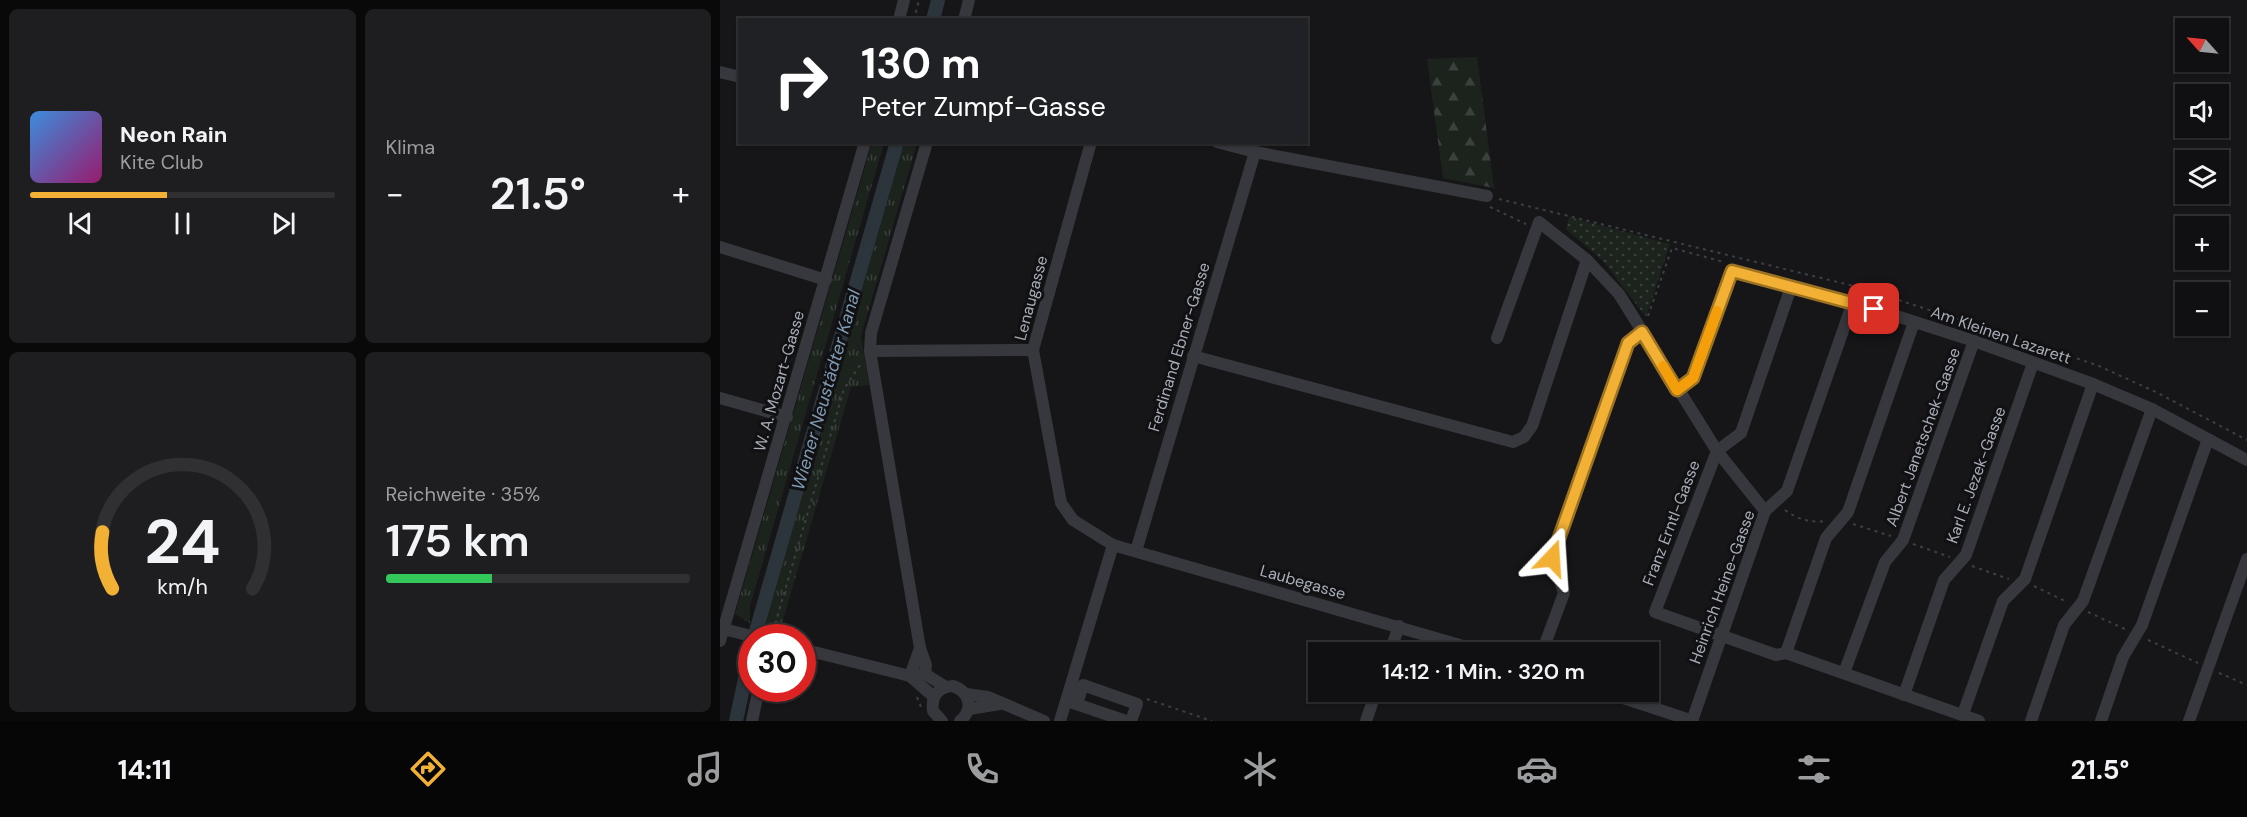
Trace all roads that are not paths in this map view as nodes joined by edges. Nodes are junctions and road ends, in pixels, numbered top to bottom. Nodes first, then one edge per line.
1 (904, 0) edge
2 (969, 0) edge
3 (900, 18) edge
4 (964, 18) edge
5 (720, 72) edge
6 (738, 76) edge
7 (864, 144) edge
8 (926, 144) edge
9 (1090, 144) edge
10 (1225, 144) edge
11 (1255, 152) junction
12 (1485, 196) road end
13 (720, 248) edge
14 (1587, 260) junction
15 (826, 280) junction
16 (1791, 287) junction
17 (1854, 302) junction
18 (1914, 322) junction
19 (1642, 332) junction
20 (1497, 338) dead end
21 (1974, 341) junction
22 (1033, 350) junction
23 (870, 351) junction
24 (1193, 356) junction
25 (2033, 363) junction
26 (2093, 384) junction
27 (1677, 390) junction
28 (720, 398) edge
29 (2152, 409) junction
30 (787, 417) junction
31 (2208, 439) junction
32 (1717, 451) junction
33 (2247, 460) edge
34 (1766, 511) junction
35 (1113, 544) junction
36 (1136, 551) junction
37 (2247, 559) edge
38 (1399, 626) junction
39 (724, 632) edge
40 (1721, 636) junction
41 (1393, 642) edge
42 (1451, 642) edge
43 (1546, 642) edge
44 (920, 648) junction
45 (816, 652) edge
46 (1786, 653) junction
47 (1844, 673) junction
48 (925, 674) junction
49 (910, 676) junction
50 (946, 687) junction
51 (966, 694) junction
52 (1904, 695) junction
53 (934, 697) junction
54 (756, 702) edge
55 (1072, 702) junction
56 (1373, 702) edge
57 (1635, 702) edge
58 (1000, 704) junction
59 (969, 709) junction
60 (1963, 714) junction
61 (752, 721) edge
62 (942, 721) edge
63 (960, 721) edge
64 (1044, 721) edge
65 (1060, 721) edge
66 (1126, 721) edge
67 (1131, 721) edge
68 (1366, 721) edge
69 (1693, 721) edge
70 (1979, 721) edge
71 (2031, 721) edge
72 (2101, 721) edge
73 (2189, 721) edge

1 - 3 street
2 - 4 street
5 - 6 street
7 - 15 street, W. A. Mozart-Gasse
8 - 23 street
9 - 22 street, Lenaugasse
10 - 11 street
11 - 12 street
11 - 24 street, Ferdinand Ebner-Gasse
13 - 15 street
14 - 19 street
14 - 20 street
14 - 24 street
15 - 30 street, W. A. Mozart-Gasse
16 - 17 street, Am Kleinen Lazarett
16 - 27 street, Am Kleinen Lazarett
16 - 32 street, Franz Erntl-Gasse
17 - 18 street, Am Kleinen Lazarett
17 - 34 street, Heinrich Heine-Gasse
18 - 21 street, Am Kleinen Lazarett
18 - 46 street
19 - 27 street
19 - 43 street
21 - 25 street, Am Kleinen Lazarett
21 - 47 street, Albert Janetschek-Gasse
22 - 23 street
22 - 35 street, Lenaugasse
23 - 44 street
24 - 36 street, Ferdinand Ebner-Gasse
25 - 26 street, Am Kleinen Lazarett
25 - 52 street, Karl E. Jezek-Gasse
26 - 29 street, Am Kleinen Lazarett
26 - 60 street
27 - 32 street
28 - 30 street
29 - 31 street, Am Kleinen Lazarett
29 - 71 street
30 - 39 street, W. A. Mozart-Gasse
31 - 33 street, Am Kleinen Lazarett
31 - 72 street
32 - 34 street
32 - 40 street, Franz Erntl-Gasse
34 - 40 street, Heinrich Heine-Gasse
35 - 36 street, Laubegasse
35 - 55 street
36 - 38 street, Laubegasse
37 - 73 street
38 - 41 street
38 - 42 street, Laubegasse
40 - 46 street
40 - 69 street, Heinrich Heine-Gasse
44 - 48 street
44 - 49 street
45 - 49 street
46 - 47 street
47 - 52 street
48 - 49 street
48 - 50 street
49 - 53 street
50 - 51 street
50 - 53 street
51 - 58 street
51 - 59 street
52 - 60 street
53 - 62 street
54 - 61 street
55 - 65 street
55 - 66 street
55 - 67 street
56 - 68 street
57 - 69 street
58 - 59 street
58 - 64 street
59 - 63 street
60 - 70 street

